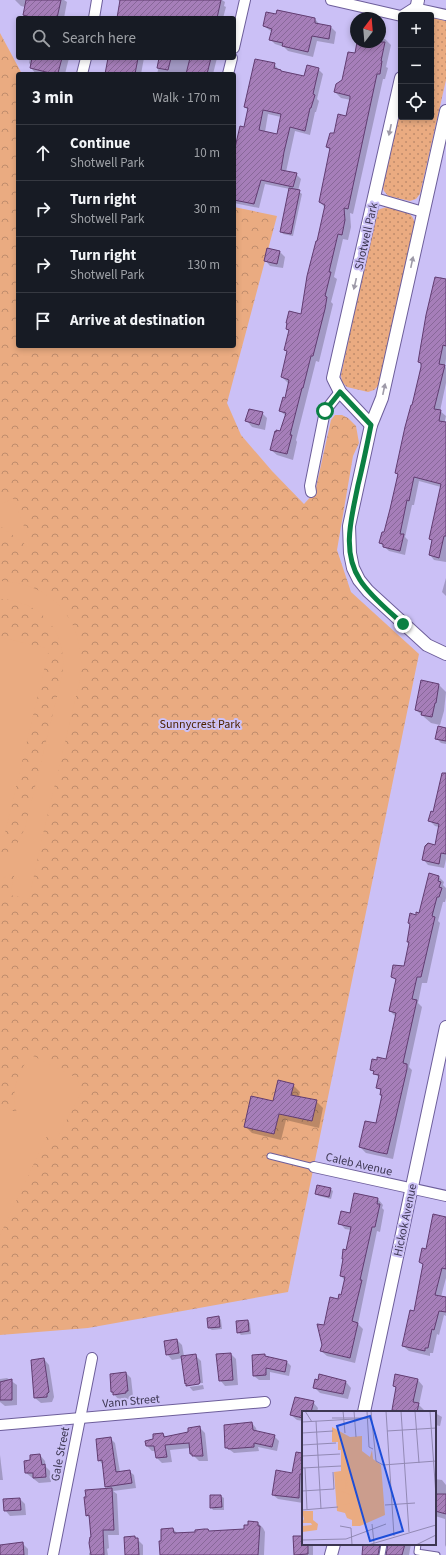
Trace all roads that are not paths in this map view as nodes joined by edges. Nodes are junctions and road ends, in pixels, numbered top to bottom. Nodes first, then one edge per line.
1 (97, 0) edge
2 (245, 0) edge
3 (330, 0) edge
4 (415, 6) edge
5 (398, 15) edge
6 (446, 15) edge
7 (94, 16) edge
8 (236, 39) edge
9 (86, 60) edge
10 (232, 60) edge
11 (82, 72) edge
12 (228, 72) edge
13 (400, 84) edge
14 (446, 111) edge
15 (375, 198) junction
16 (423, 212) junction
17 (340, 392) junction
18 (371, 425) junction
19 (311, 492) dead end
20 (446, 654) edge
21 (446, 1027) edge
22 (270, 1156) dead end
23 (314, 1167) joint
24 (412, 1189) junction
25 (446, 1196) edge
26 (92, 1358) dead end
27 (265, 1402) dead end
28 (364, 1411) edge
29 (80, 1418) junction
30 (0, 1425) edge
31 (334, 1545) edge
32 (384, 1545) edge
33 (418, 1545) edge
34 (53, 1555) edge
35 (331, 1555) edge
36 (382, 1555) edge
37 (438, 1555) edge

1 - 7 street
2 - 8 street
3 - 5 street
4 - 6 street
9 - 11 street
10 - 12 street
13 -> 15 street, Shotwell Park
14 - 16 street
15 - 16 street
15 -> 17 street, Shotwell Park
18 -> 16 street
17 - 18 street, Shotwell Park
17 - 19 street
18 - 20 street
21 - 24 street, Hickok Avenue
22 - 23 lane
23 - 24 street, Caleb Avenue
24 - 25 street, Caleb Avenue
24 - 28 street, Hickok Avenue
26 - 29 street, Gale Street
27 - 29 street, Vann Street
29 - 30 street, Vann Street
29 - 34 street, Gale Street
31 - 35 street
32 - 36 lane
33 - 37 lane

